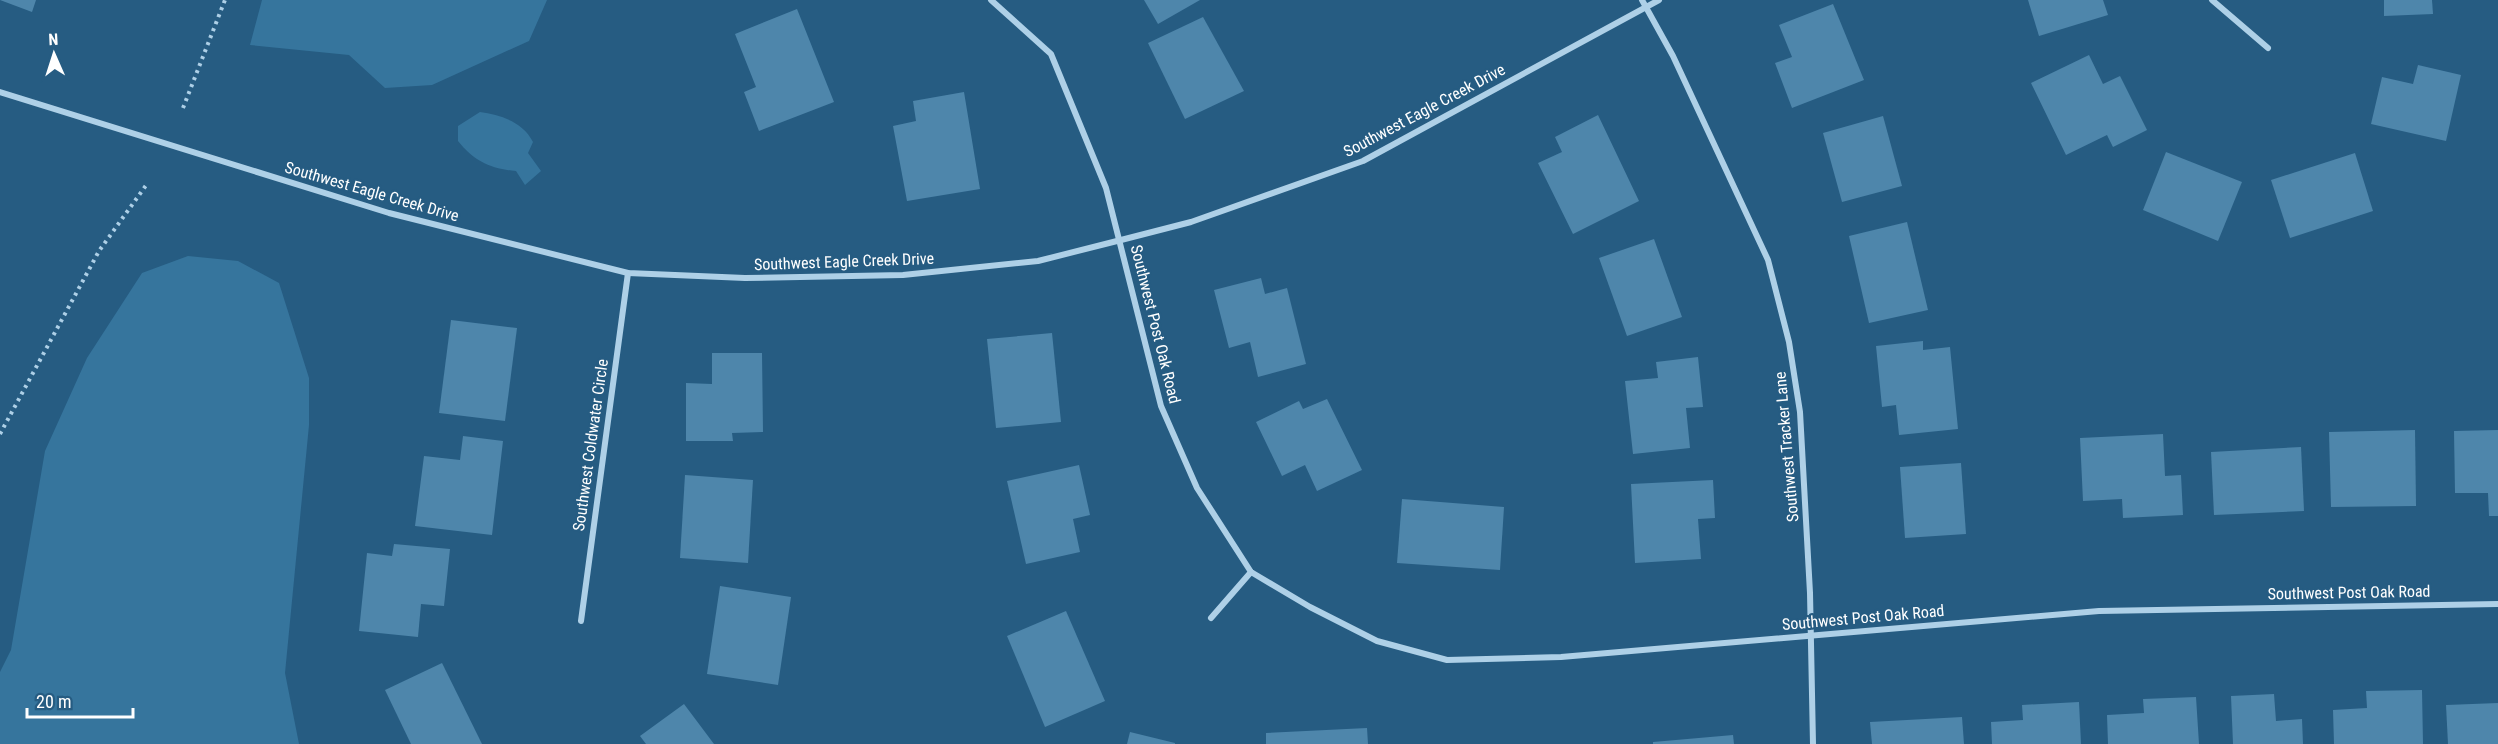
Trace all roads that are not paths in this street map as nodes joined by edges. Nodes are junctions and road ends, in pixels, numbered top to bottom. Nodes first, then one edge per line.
1 (991, 0) edge
2 (1659, 0) edge
3 (2212, 0) edge
4 (1644, 3) edge
5 (2268, 48) dead end
6 (0, 92) edge
7 (1121, 240) junction
8 (628, 273) junction
9 (1251, 572) junction
10 (2498, 604) edge
11 (1211, 618) dead end
12 (581, 621) dead end
13 (1810, 635) junction
14 (1813, 744) edge

1 - 7 street, Southwest Post Oak Road
2 - 4 street, Southwest Eagle Creek Drive
3 - 5 street
4 - 7 street, Southwest Eagle Creek Drive
4 - 13 street, Southwest Tracker Lane
6 - 8 street, Southwest Eagle Creek Drive
7 - 8 street, Southwest Eagle Creek Drive
7 - 9 street, Southwest Post Oak Road
8 - 12 street, Southwest Coldwater Circle
9 - 11 street
9 - 13 street, Southwest Post Oak Road
10 - 13 street, Southwest Post Oak Road
13 - 14 street, Southwest Tracker Lane

